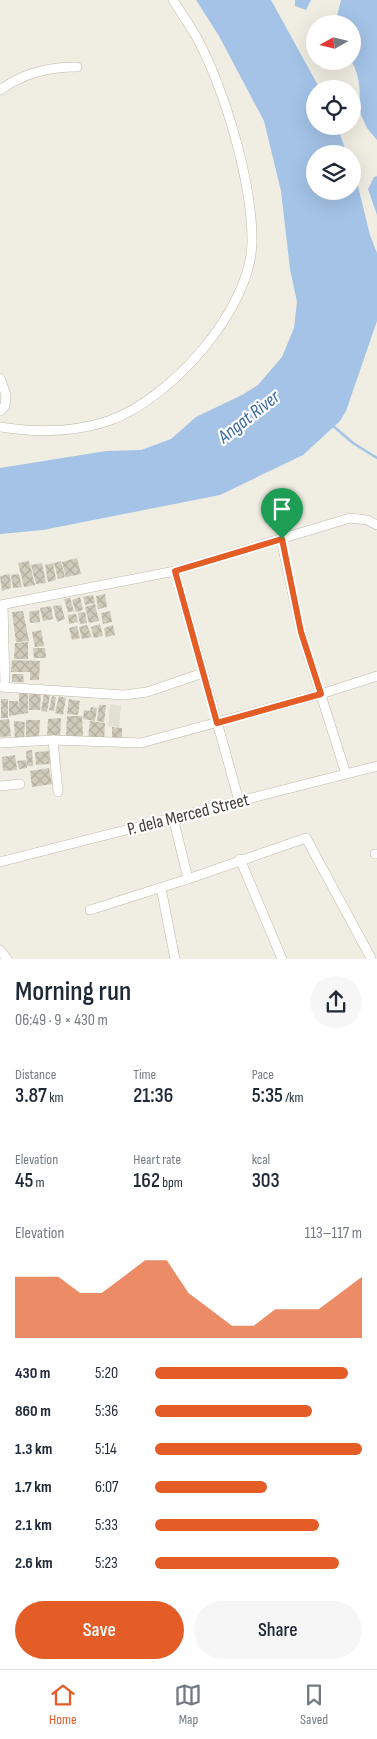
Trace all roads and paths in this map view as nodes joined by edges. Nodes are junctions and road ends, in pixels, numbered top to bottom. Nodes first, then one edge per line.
1 (173, 0) edge
2 (77, 67) dead end
3 (0, 90) edge
4 (0, 378) edge
5 (0, 411) edge
6 (0, 427) edge
7 (377, 525) edge
8 (282, 539) junction
9 (175, 571) junction
10 (2, 605) edge
11 (203, 674) junction
12 (377, 676) edge
13 (2, 687) edge
14 (321, 694) junction
15 (217, 723) junction
16 (53, 740) junction
17 (0, 743) edge
18 (377, 766) edge
19 (346, 774) junction
20 (20, 784) dead end
21 (0, 786) edge
22 (58, 792) dead end
23 (239, 801) junction
24 (173, 817) junction
25 (240, 859) junction
26 (0, 862) edge
27 (188, 879) junction
28 (161, 888) junction
29 (90, 910) dead end
30 (0, 950) edge
31 (371, 958) edge
32 (7, 959) edge
33 (175, 959) edge
34 (282, 959) edge

1 - 6 street
2 - 3 street
4 - 5 street
7 - 8 street
8 - 9 street
8 - 14 street
9 - 10 street
9 - 11 street
10 - 13 street
11 - 13 street
11 - 15 street
12 - 14 street
14 - 15 street
14 - 19 street
15 - 16 street
15 - 23 street
16 - 17 street
16 - 22 street
18 - 19 street, P. dela Merced Street
19 - 23 street, P. dela Merced Street
20 - 21 street
23 - 24 street, P. dela Merced Street
24 - 26 street, P. dela Merced Street
24 - 27 street
25 - 27 street
25 - 31 street
25 - 34 street
27 - 28 street
28 - 29 street
28 - 33 street
30 - 32 street

